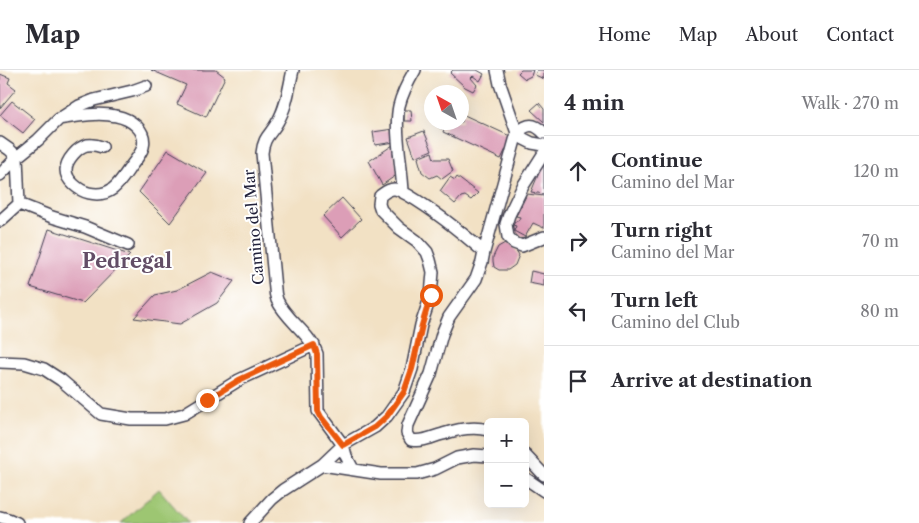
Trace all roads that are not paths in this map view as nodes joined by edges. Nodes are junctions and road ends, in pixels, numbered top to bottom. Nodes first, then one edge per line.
1 (293, 70) edge
2 (415, 70) edge
3 (497, 70) edge
4 (146, 86) dead end
5 (59, 119) junction
6 (517, 133) junction
7 (544, 133) edge
8 (0, 143) edge
9 (544, 145) edge
10 (102, 147) dead end
11 (544, 153) edge
12 (16, 157) junction
13 (0, 175) edge
14 (403, 192) junction
15 (19, 204) junction
16 (0, 221) edge
17 (544, 237) edge
18 (128, 245) dead end
19 (484, 252) junction
20 (314, 345) junction
21 (0, 362) edge
22 (484, 429) edge
23 (343, 445) junction
24 (484, 455) edge
25 (529, 458) edge
26 (322, 465) junction
27 (353, 469) junction
28 (544, 475) edge
29 (529, 481) edge
30 (544, 491) edge
31 (0, 517) edge
32 (17, 523) edge
33 (250, 523) edge

1 - 20 street, Camino del Mar
2 - 14 street
3 - 6 street
4 - 5 street
5 - 10 street
5 - 12 street
6 - 7 street
6 - 9 street
6 - 19 street
8 - 12 street
11 - 17 street
12 - 13 street
12 - 15 street
14 - 19 street
14 - 23 street
15 - 16 street
15 - 18 street
19 - 22 street
20 - 21 street
20 - 23 street
23 - 26 street
23 - 27 street
24 - 27 street
25 - 28 street
26 - 27 street
26 - 33 street
29 - 30 street
31 - 32 street

